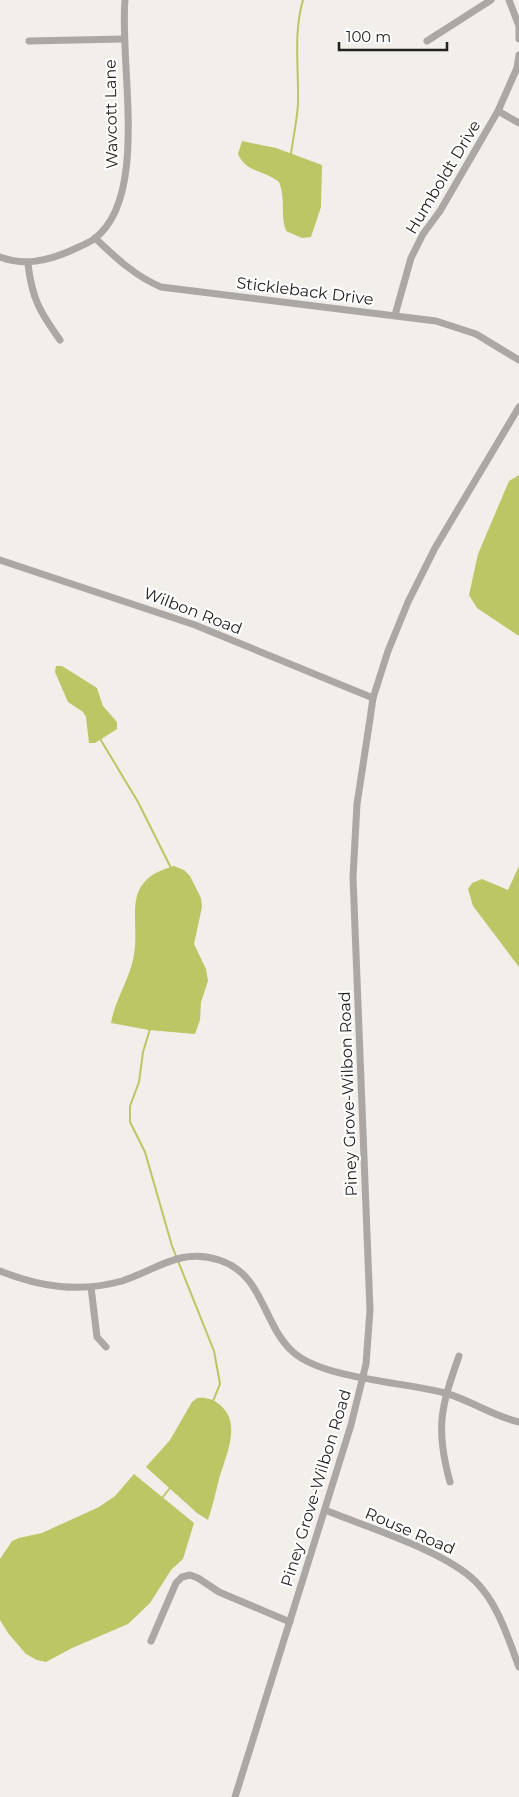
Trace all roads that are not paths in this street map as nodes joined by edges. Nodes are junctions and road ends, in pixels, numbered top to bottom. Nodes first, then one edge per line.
1 (126, 0) edge
2 (491, 0) edge
3 (509, 0) edge
4 (519, 39) edge
5 (124, 40) junction
6 (29, 41) dead end
7 (427, 41) dead end
8 (519, 55) edge
9 (498, 111) junction
10 (519, 123) edge
11 (95, 238) junction
12 (0, 257) edge
13 (28, 264) junction
14 (395, 315) junction
15 (60, 340) dead end
16 (519, 360) edge
17 (519, 407) edge
18 (0, 560) edge
19 (374, 698) junction
20 (0, 1271) edge
21 (91, 1287) junction
22 (106, 1347) dead end
23 (459, 1356) dead end
24 (364, 1377) junction
25 (446, 1393) junction
26 (519, 1422) edge
27 (450, 1482) dead end
28 (325, 1510) junction
29 (290, 1622) junction
30 (151, 1640) dead end
31 (519, 1667) edge
32 (235, 1797) edge

1 - 5 street, Wavcott Lane
2 - 7 street
3 - 4 street
5 - 6 street
5 - 11 street, Wavcott Lane
8 - 9 street, Humboldt Drive
9 - 10 street
9 - 14 street, Humboldt Drive
11 - 13 street, Wavcott Lane
11 - 14 street, Stickleback Drive
12 - 13 street, Wavcott Lane
13 - 15 street
14 - 16 street, Stickleback Drive
17 - 19 street, Piney Grove-Wilbon Road
18 - 19 street, Wilbon Road
19 - 24 street, Piney Grove-Wilbon Road
20 - 21 street
21 - 22 street
21 - 24 street
23 - 25 street
24 - 25 street
24 - 28 street, Piney Grove-Wilbon Road
25 - 26 street
25 - 27 street
28 - 29 street, Piney Grove-Wilbon Road
28 - 31 street, Rouse Road
29 - 30 street
29 - 32 street, Piney Grove-Wilbon Road

